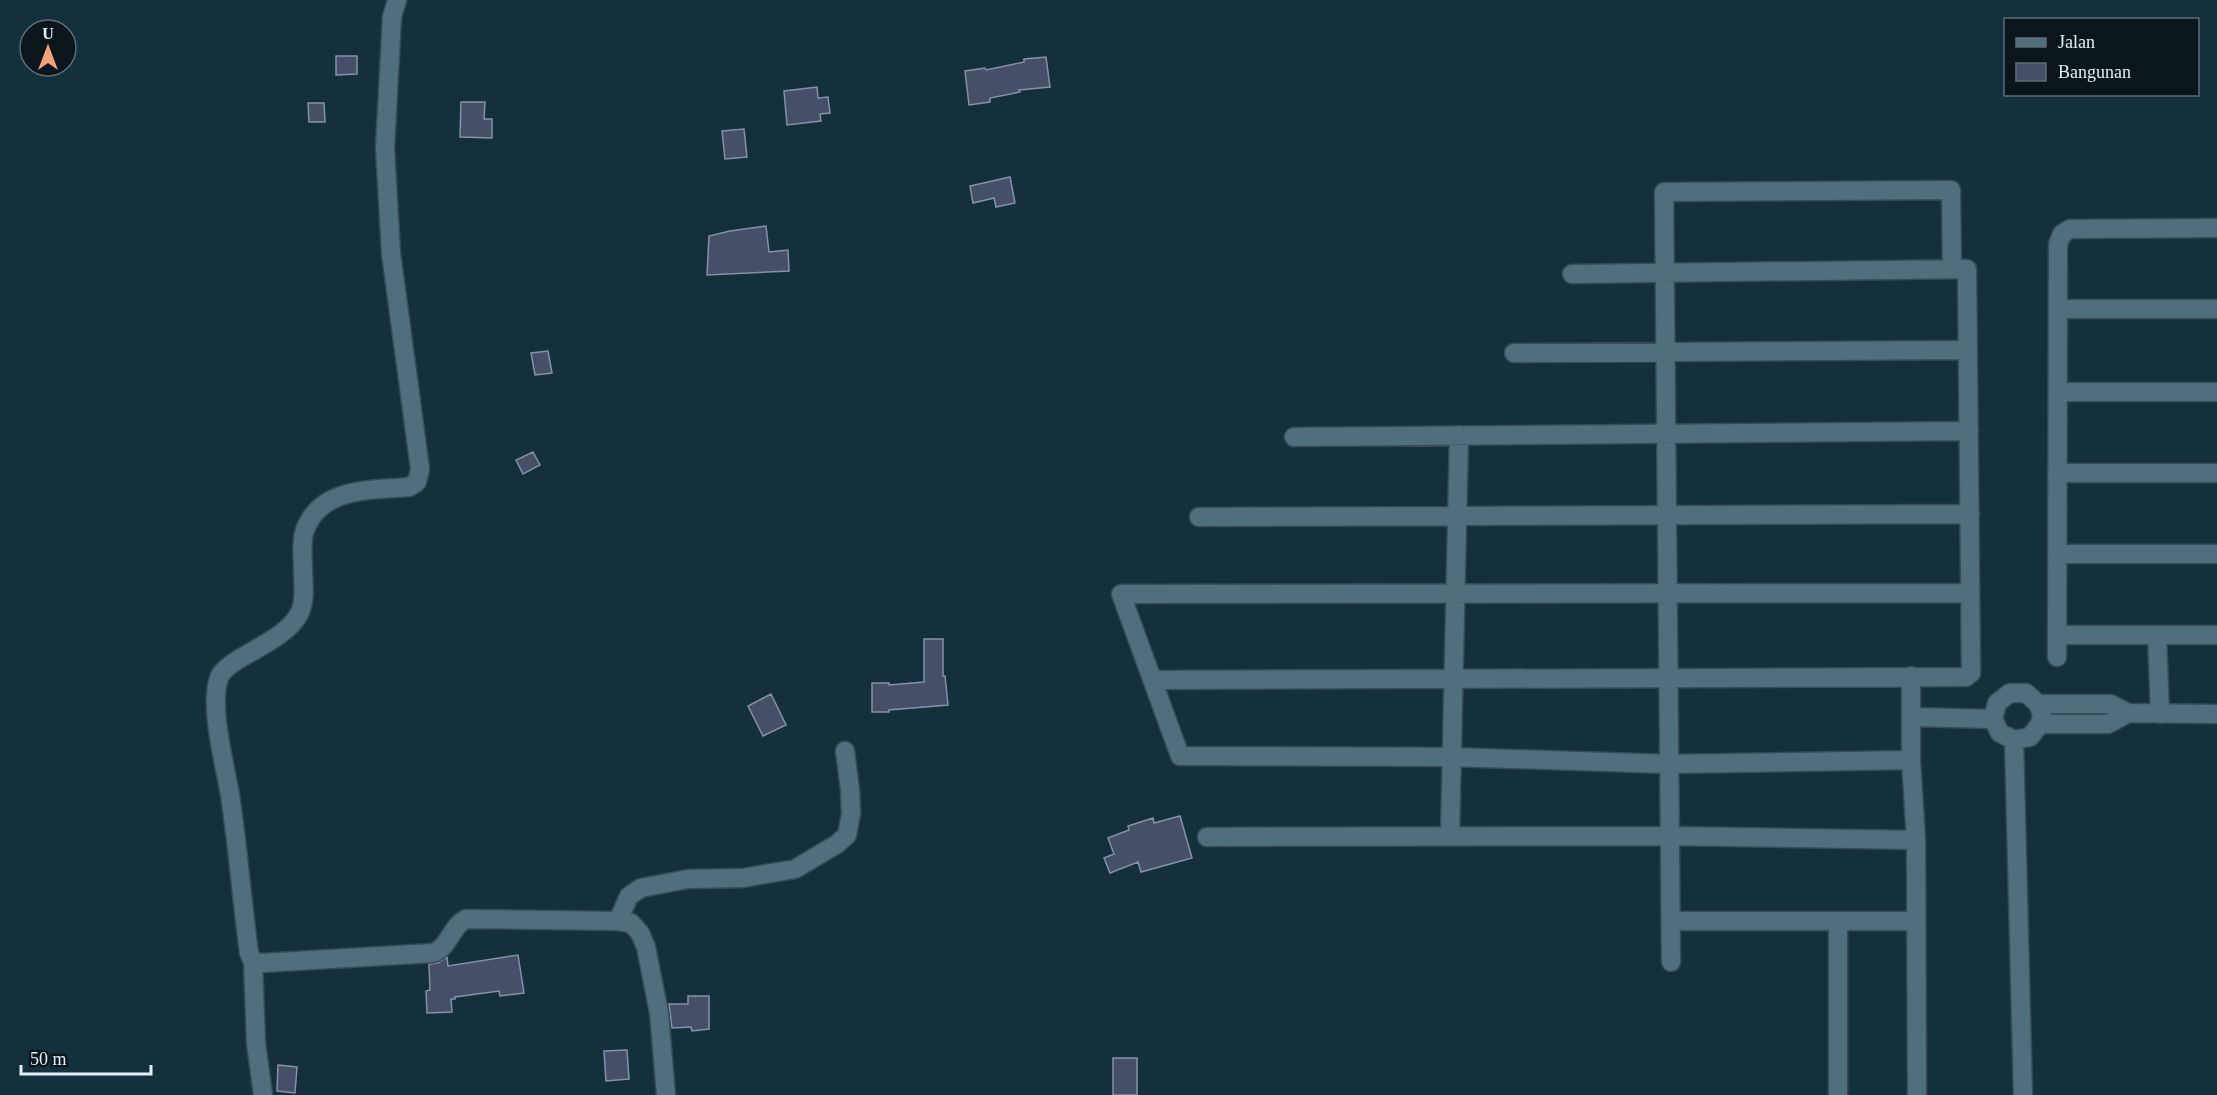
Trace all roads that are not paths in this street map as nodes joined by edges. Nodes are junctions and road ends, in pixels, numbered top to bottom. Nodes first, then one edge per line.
1 (397, 0) edge
2 (2217, 228) edge
3 (1952, 269) junction
4 (1572, 273) dead end
5 (1665, 273) junction
6 (2058, 309) junction
7 (2217, 309) edge
8 (1968, 350) junction
9 (1665, 352) junction
10 (1514, 353) dead end
11 (2058, 392) junction
12 (2217, 392) edge
13 (1969, 431) junction
14 (1666, 434) junction
15 (1459, 435) junction
16 (1294, 436) dead end
17 (2058, 473) junction
18 (2217, 473) edge
19 (1970, 514) junction
20 (1667, 515) junction
21 (1457, 516) junction
22 (1199, 517) dead end
23 (2057, 554) junction
24 (2217, 554) edge
25 (1455, 593) junction
26 (1668, 593) junction
27 (1970, 593) junction
28 (2057, 634) junction
29 (2157, 635) junction
30 (2217, 635) edge
31 (2057, 657) dead end
32 (1911, 676) junction
33 (1668, 677) junction
34 (1454, 678) junction
35 (1152, 680) junction
36 (2038, 704) junction
37 (2128, 713) junction
38 (2160, 714) junction
39 (2217, 714) edge
40 (1911, 717) junction
41 (1993, 719) junction
42 (2040, 724) junction
43 (2014, 740) junction
44 (844, 751) dead end
45 (1452, 757) junction
46 (1911, 760) junction
47 (1669, 764) junction
48 (1450, 836) junction
49 (1670, 836) junction
50 (1207, 837) dead end
51 (1916, 840) junction
52 (618, 921) junction
53 (1671, 921) junction
54 (1838, 921) junction
55 (1916, 921) junction
56 (253, 962) junction
57 (1671, 962) dead end
58 (263, 1095) edge
59 (666, 1095) edge
60 (1838, 1095) edge
61 (1917, 1095) edge
62 (2023, 1095) edge

1 - 56 street
2 - 6 street
3 - 5 street
3 - 5 street
3 - 8 street
4 - 5 street
5 - 9 street
6 - 7 street
6 - 11 street
8 - 9 street
8 - 13 street
9 - 10 street
9 - 14 street
11 - 12 street
11 - 17 street
13 - 14 street
13 - 19 street
14 - 15 street
14 - 20 street
15 - 16 street
15 - 21 street
17 - 18 street
17 - 23 street
19 - 20 street
19 - 27 street
20 - 21 street
20 - 26 street
21 - 22 street
21 - 25 street
23 - 24 street
23 - 28 street
25 - 26 street
25 - 34 street
25 - 35 street
26 - 27 street
26 - 33 street
27 - 32 street
28 - 29 street
28 - 31 street
29 - 30 street
29 - 38 street
32 - 33 street
32 - 40 street
33 - 34 street
33 - 47 street
34 - 35 street
34 - 45 street
35 - 45 street
36 - 37 street
36 - 41 street
36 - 42 street
37 - 38 street
37 - 42 street
38 - 39 street
40 - 41 street
40 - 46 street
41 - 43 street
42 - 43 street
43 - 62 street
44 - 52 street
45 - 47 street
45 - 48 street
46 - 47 street
46 - 51 street
47 - 49 street
48 - 49 street
48 - 50 street
49 - 51 street
49 - 53 street
51 - 55 street
52 - 56 street
52 - 59 street
53 - 54 street
53 - 57 street
54 - 55 street
54 - 60 street
55 - 61 street
56 - 58 street

